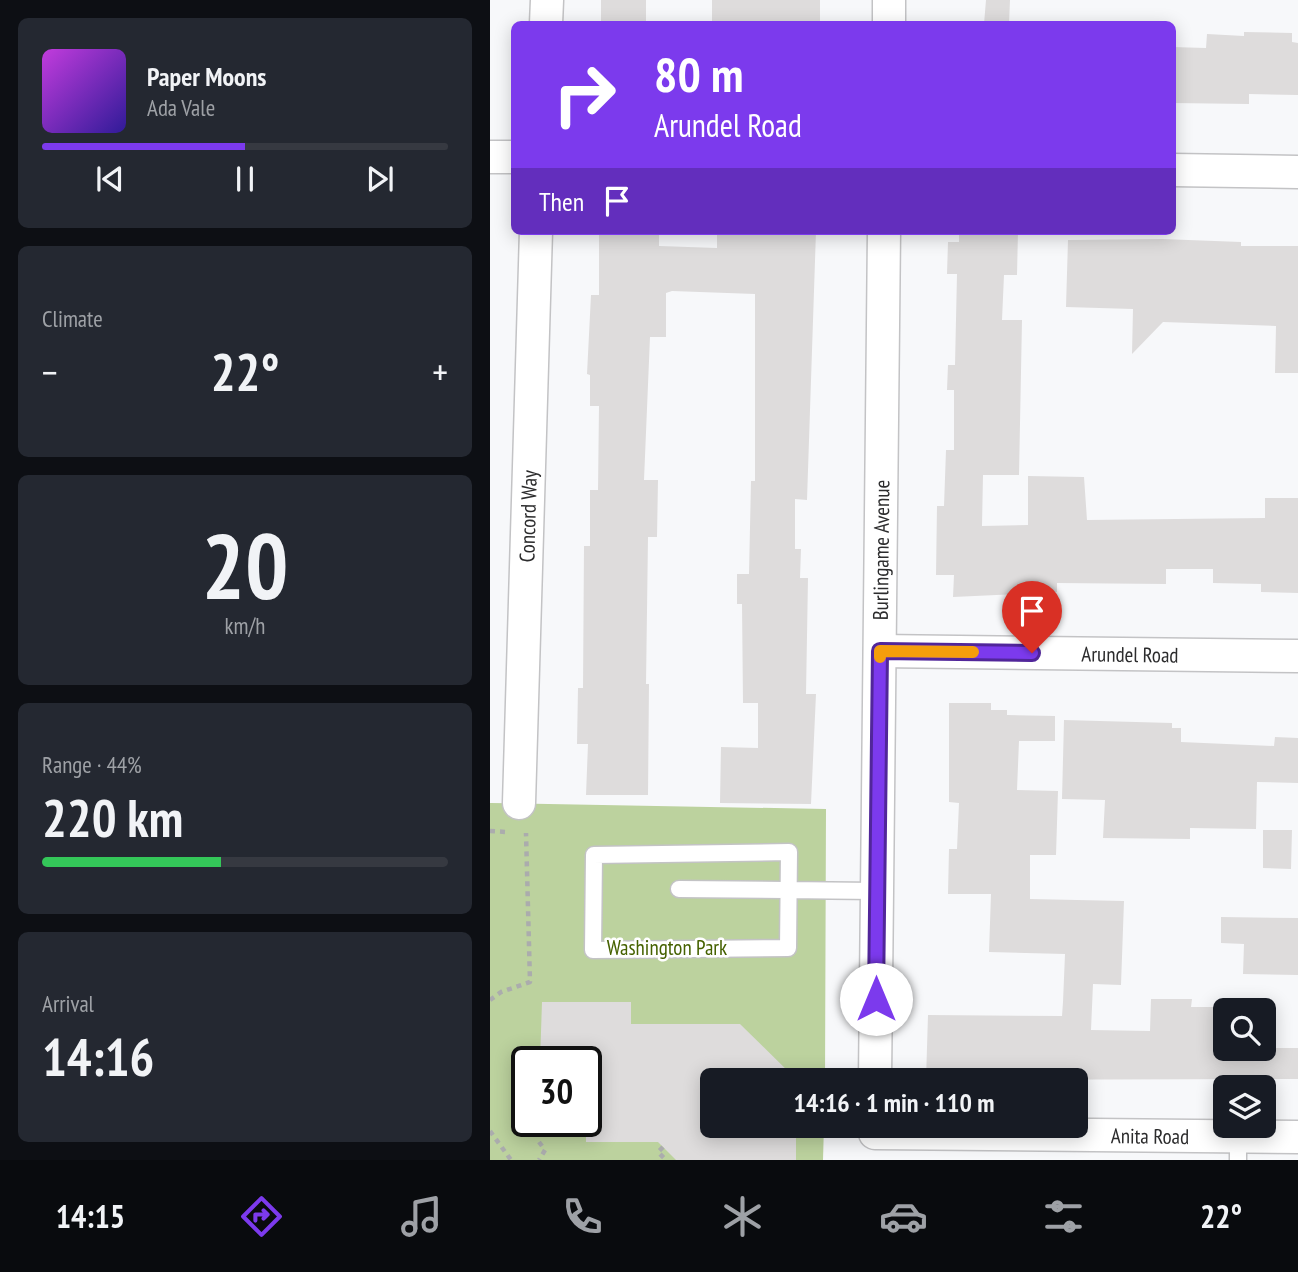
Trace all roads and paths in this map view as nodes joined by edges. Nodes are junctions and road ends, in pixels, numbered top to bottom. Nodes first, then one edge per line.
1 (547, 0) edge
2 (890, 0) edge
3 (546, 21) edge
4 (889, 21) edge
5 (490, 157) edge
6 (511, 157) edge
7 (1176, 170) edge
8 (1298, 172) edge
9 (536, 235) edge
10 (884, 235) edge
11 (880, 651) junction
12 (1298, 656) edge
13 (519, 803) dead end
14 (490, 831) edge
15 (788, 888) junction
16 (679, 890) dead end
17 (876, 891) junction
18 (490, 1000) edge
19 (875, 1068) edge
20 (490, 1131) edge
21 (1298, 1138) edge
22 (875, 1139) edge
23 (539, 1142) dead end
24 (663, 1147) dead end
25 (1238, 1148) edge
26 (511, 1160) edge
27 (539, 1160) edge
28 (666, 1160) edge

1 - 3 street
2 - 4 street
5 - 6 street
7 - 8 street
9 - 13 street, Concord Way
10 - 11 street, Burlingame Avenue
11 - 12 street, Arundel Road
11 - 17 street, Burlingame Avenue
14 - 18 path
15 - 15 lane
15 - 16 lane
15 - 17 lane
17 - 19 street, Burlingame Avenue
20 - 26 path
21 - 25 street, Anita Road
22 - 25 street, Anita Road
23 - 27 path
24 - 28 path

